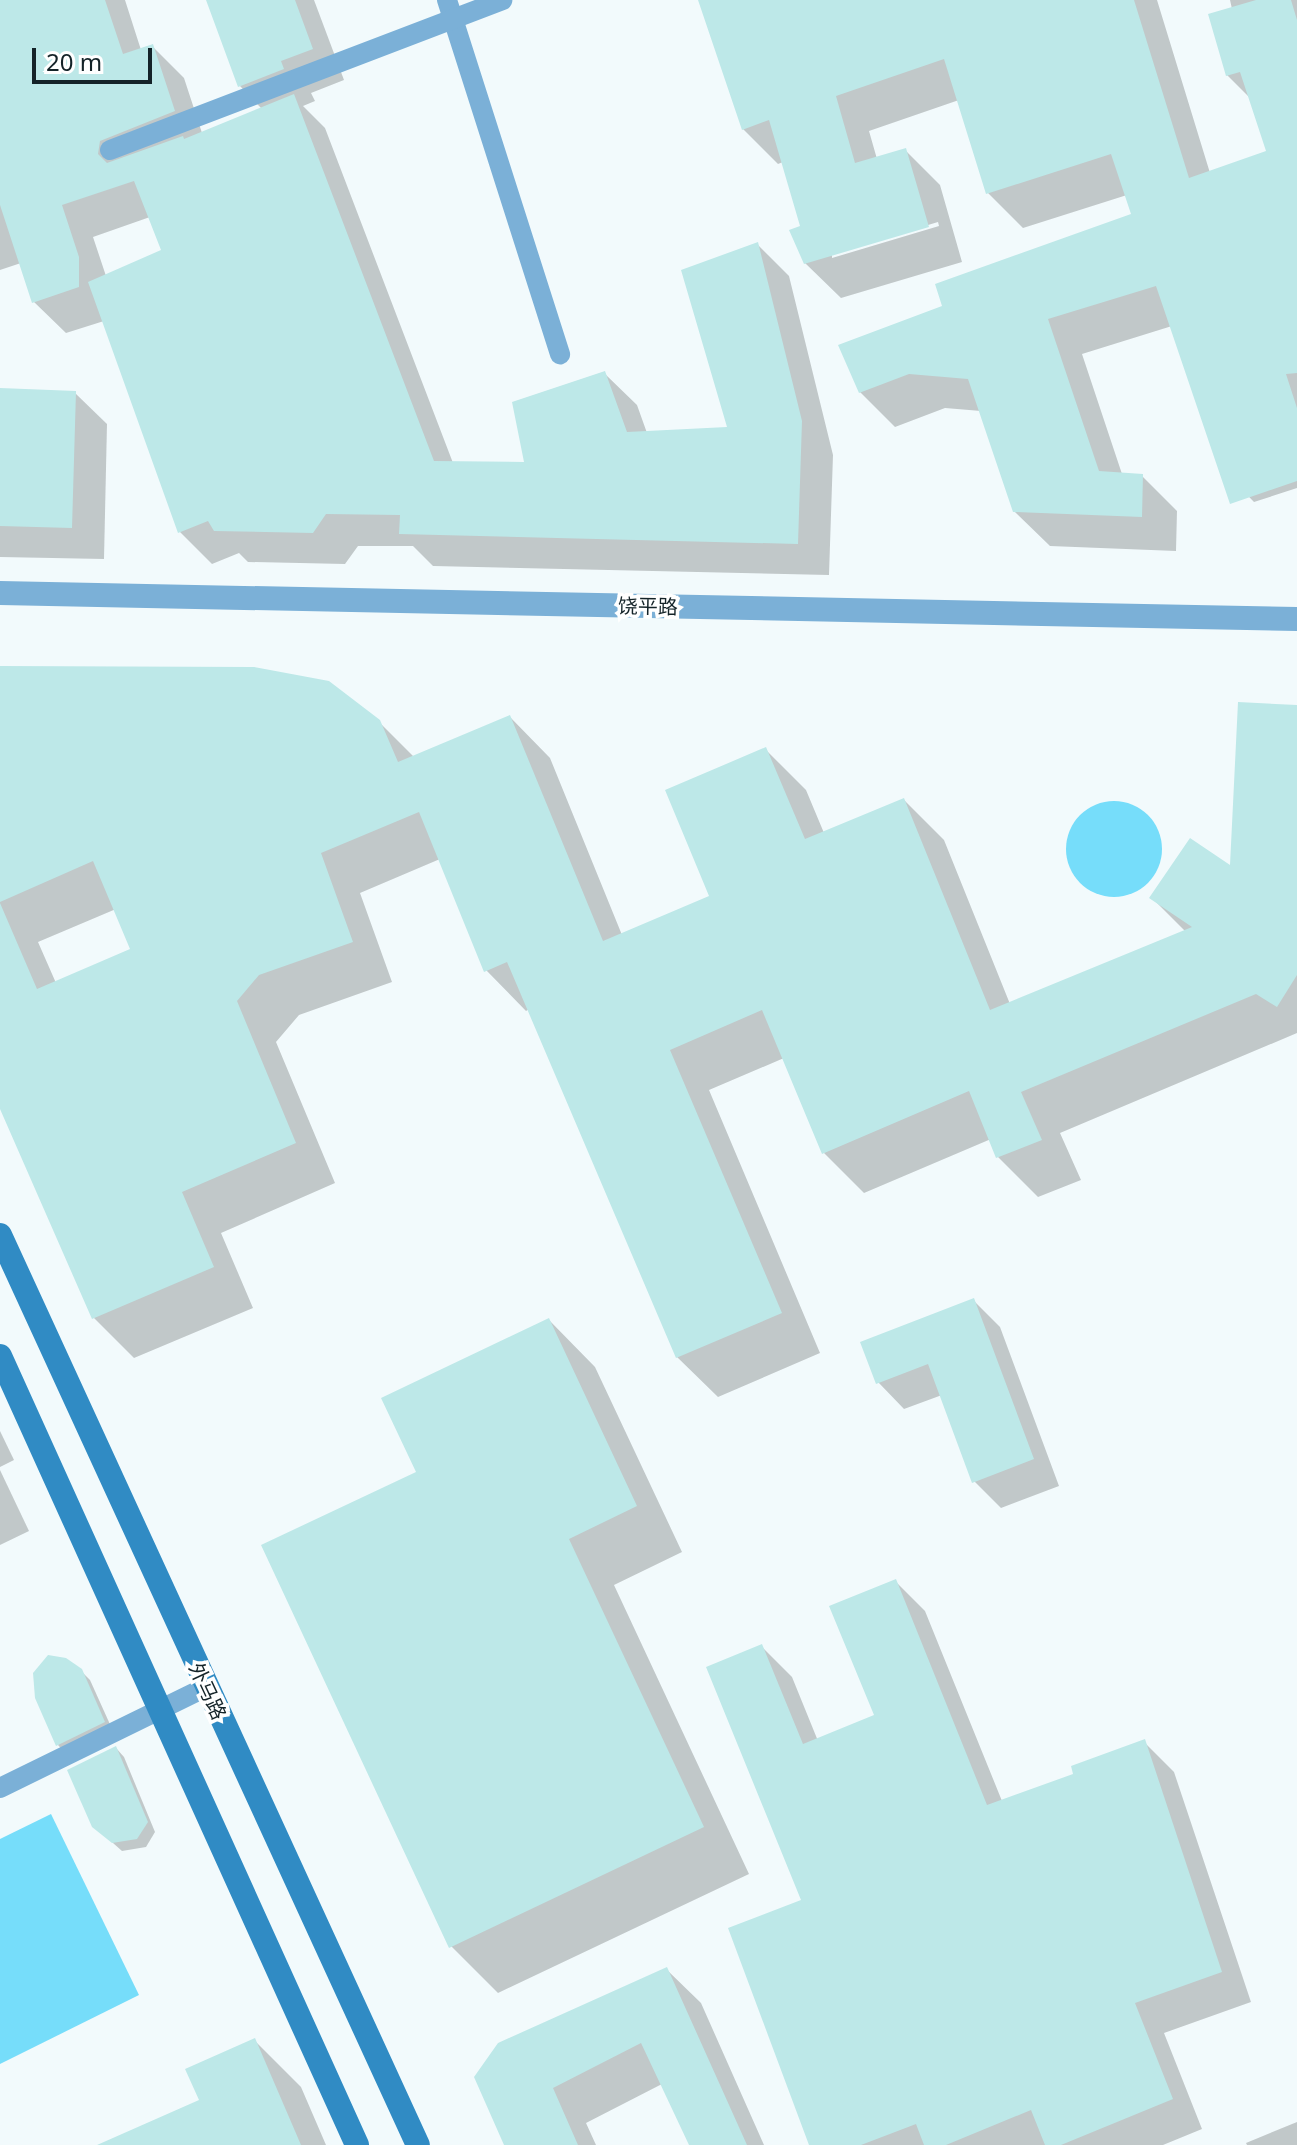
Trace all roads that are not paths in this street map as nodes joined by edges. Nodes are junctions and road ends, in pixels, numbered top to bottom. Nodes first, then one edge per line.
1 (502, 0) edge
2 (450, 9) edge
3 (110, 150) dead end
4 (560, 354) dead end
5 (0, 593) edge
6 (1297, 619) edge
7 (0, 1235) edge
8 (0, 1356) edge
9 (206, 1687) junction
10 (160, 1710) junction
11 (0, 1788) edge
12 (357, 2145) edge
13 (418, 2145) edge

1 - 2 lane
2 - 3 lane
2 - 4 lane
5 - 6 street, 饶平路
7 - 9 street, 外马路
8 - 10 street
9 - 10 lane
9 - 13 street, 外马路
10 - 11 lane
10 - 12 street

